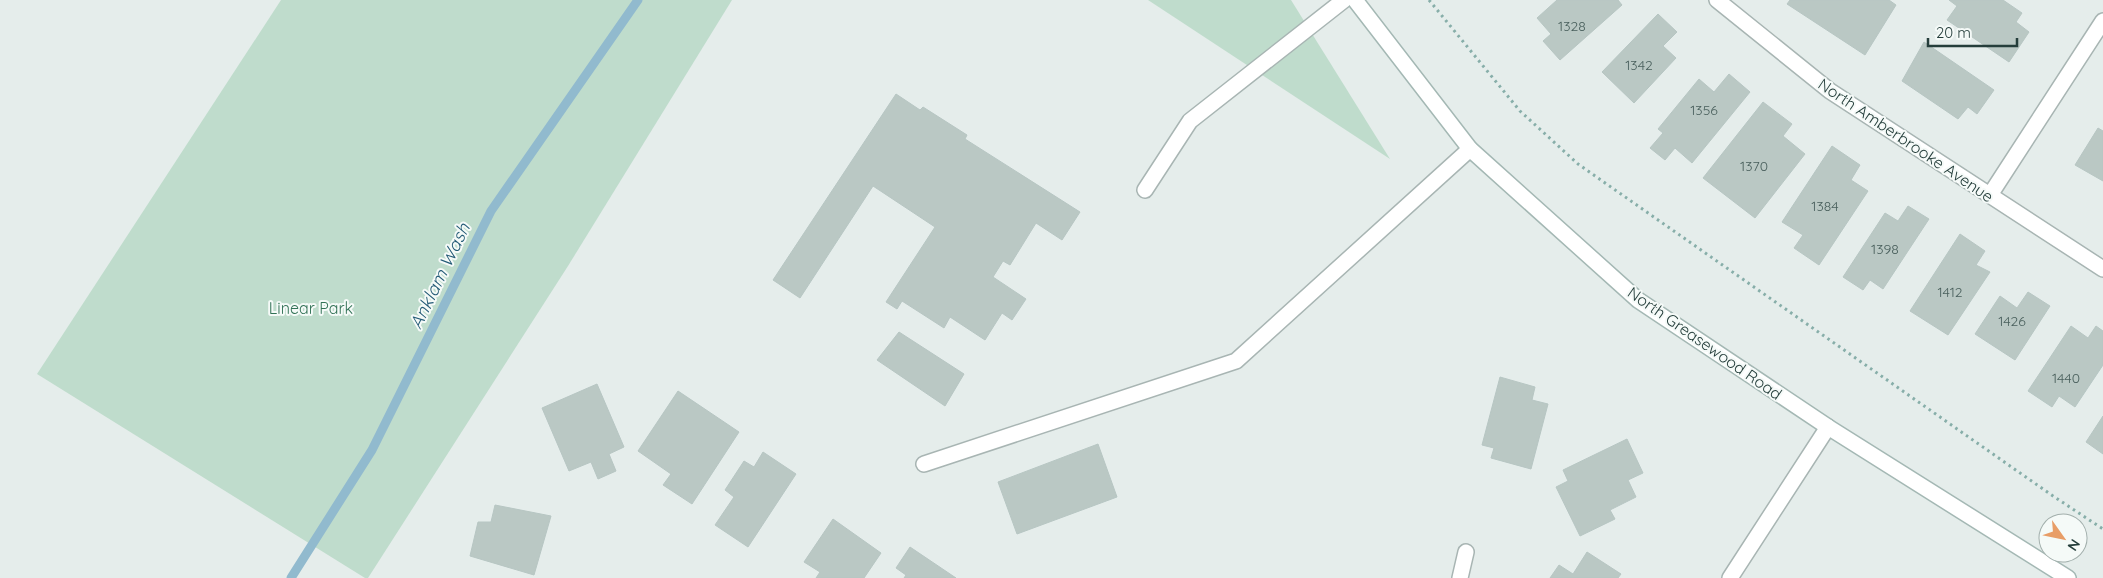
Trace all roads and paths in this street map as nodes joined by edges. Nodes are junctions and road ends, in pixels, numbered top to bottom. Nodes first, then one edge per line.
1 (1344, 0) edge
2 (1355, 0) edge
3 (1429, 0) edge
4 (1717, 0) edge
5 (2103, 21) edge
6 (1470, 149) junction
7 (1144, 190) dead end
8 (1990, 195) junction
9 (2103, 269) edge
10 (1828, 427) junction
11 (924, 464) dead end
12 (2103, 529) edge
13 (1466, 552) dead end
14 (1460, 578) edge
15 (1730, 578) edge
16 (2068, 578) edge

1 - 7 street
2 - 6 street, North Greasewood Road
3 - 12 path
4 - 8 street, North Amberbrooke Avenue
5 - 8 street
6 - 10 street, North Greasewood Road
6 - 11 street
8 - 9 street, North Amberbrooke Avenue
10 - 15 street
10 - 16 street, North Greasewood Road
13 - 14 street

